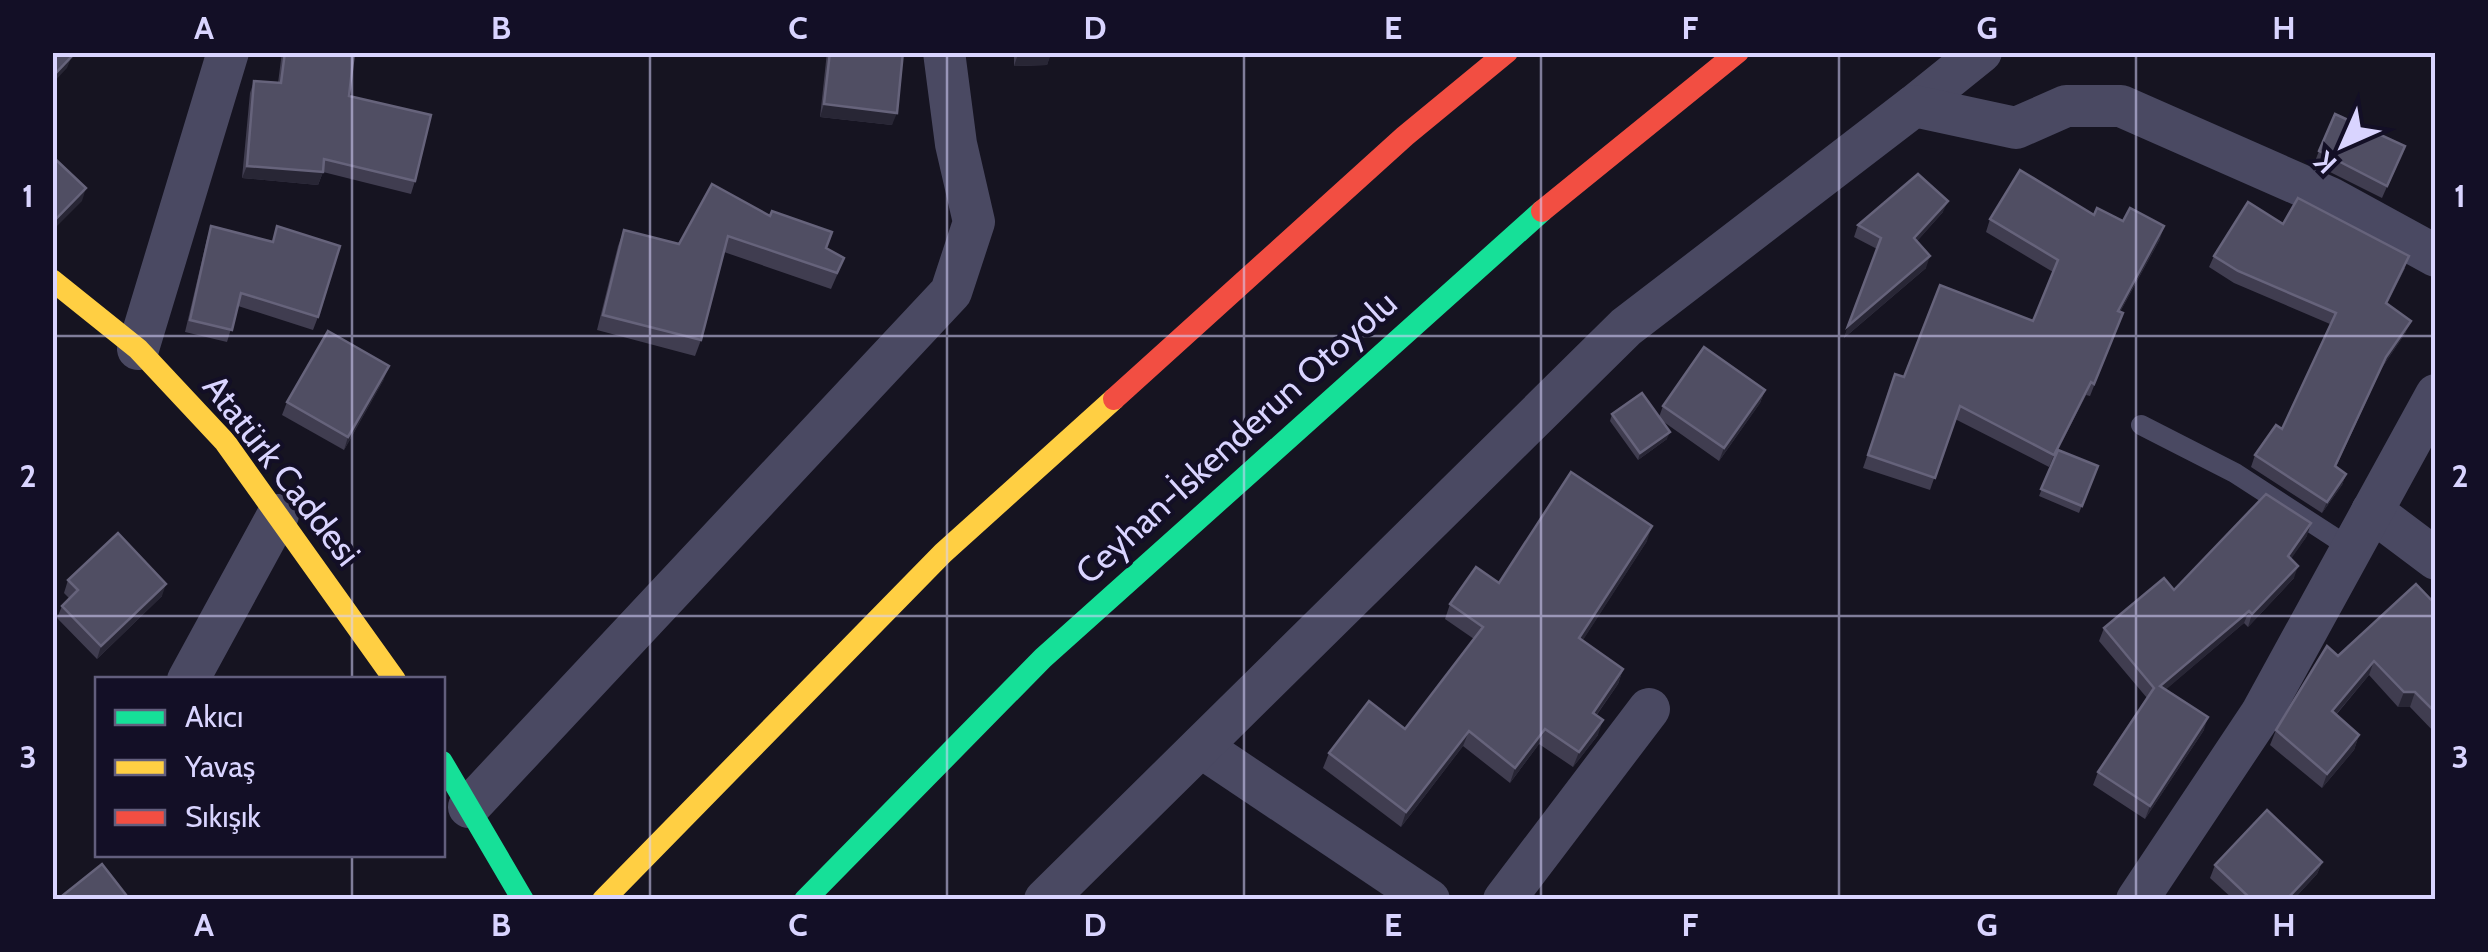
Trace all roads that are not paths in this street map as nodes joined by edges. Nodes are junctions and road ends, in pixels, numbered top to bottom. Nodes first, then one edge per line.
1 (228, 52) edge
2 (944, 52) edge
3 (1508, 52) edge
4 (1738, 52) edge
5 (1981, 52) edge
6 (1914, 106) junction
7 (2436, 256) edge
8 (52, 280) edge
9 (138, 349) junction
10 (2436, 395) edge
11 (2141, 425) dead end
12 (2372, 512) junction
13 (278, 515) junction
14 (2352, 549) junction
15 (2436, 559) edge
16 (190, 677) edge
17 (393, 677) edge
18 (1648, 709) dead end
19 (1200, 747) junction
20 (445, 767) edge
21 (469, 807) junction
22 (608, 895) edge
23 (523, 900) edge
24 (806, 900) edge
25 (1045, 900) edge
26 (1429, 900) edge
27 (1504, 900) edge
28 (2137, 900) edge

1 - 9 street
2 - 21 street
3 - 22 main road
4 - 24 main road, Ceyhan-İskenderun Otoyolu
5 - 6 street
6 - 7 street
6 - 19 street
8 - 9 main road, Atatürk Caddesi
9 - 13 main road, Atatürk Caddesi
10 - 12 street
11 - 14 lane
12 - 14 street
12 - 15 street
13 - 16 street
13 - 17 main road, Atatürk Caddesi
14 - 28 street
18 - 27 street
19 - 25 street
19 - 26 street
20 - 21 main road
21 - 23 main road

